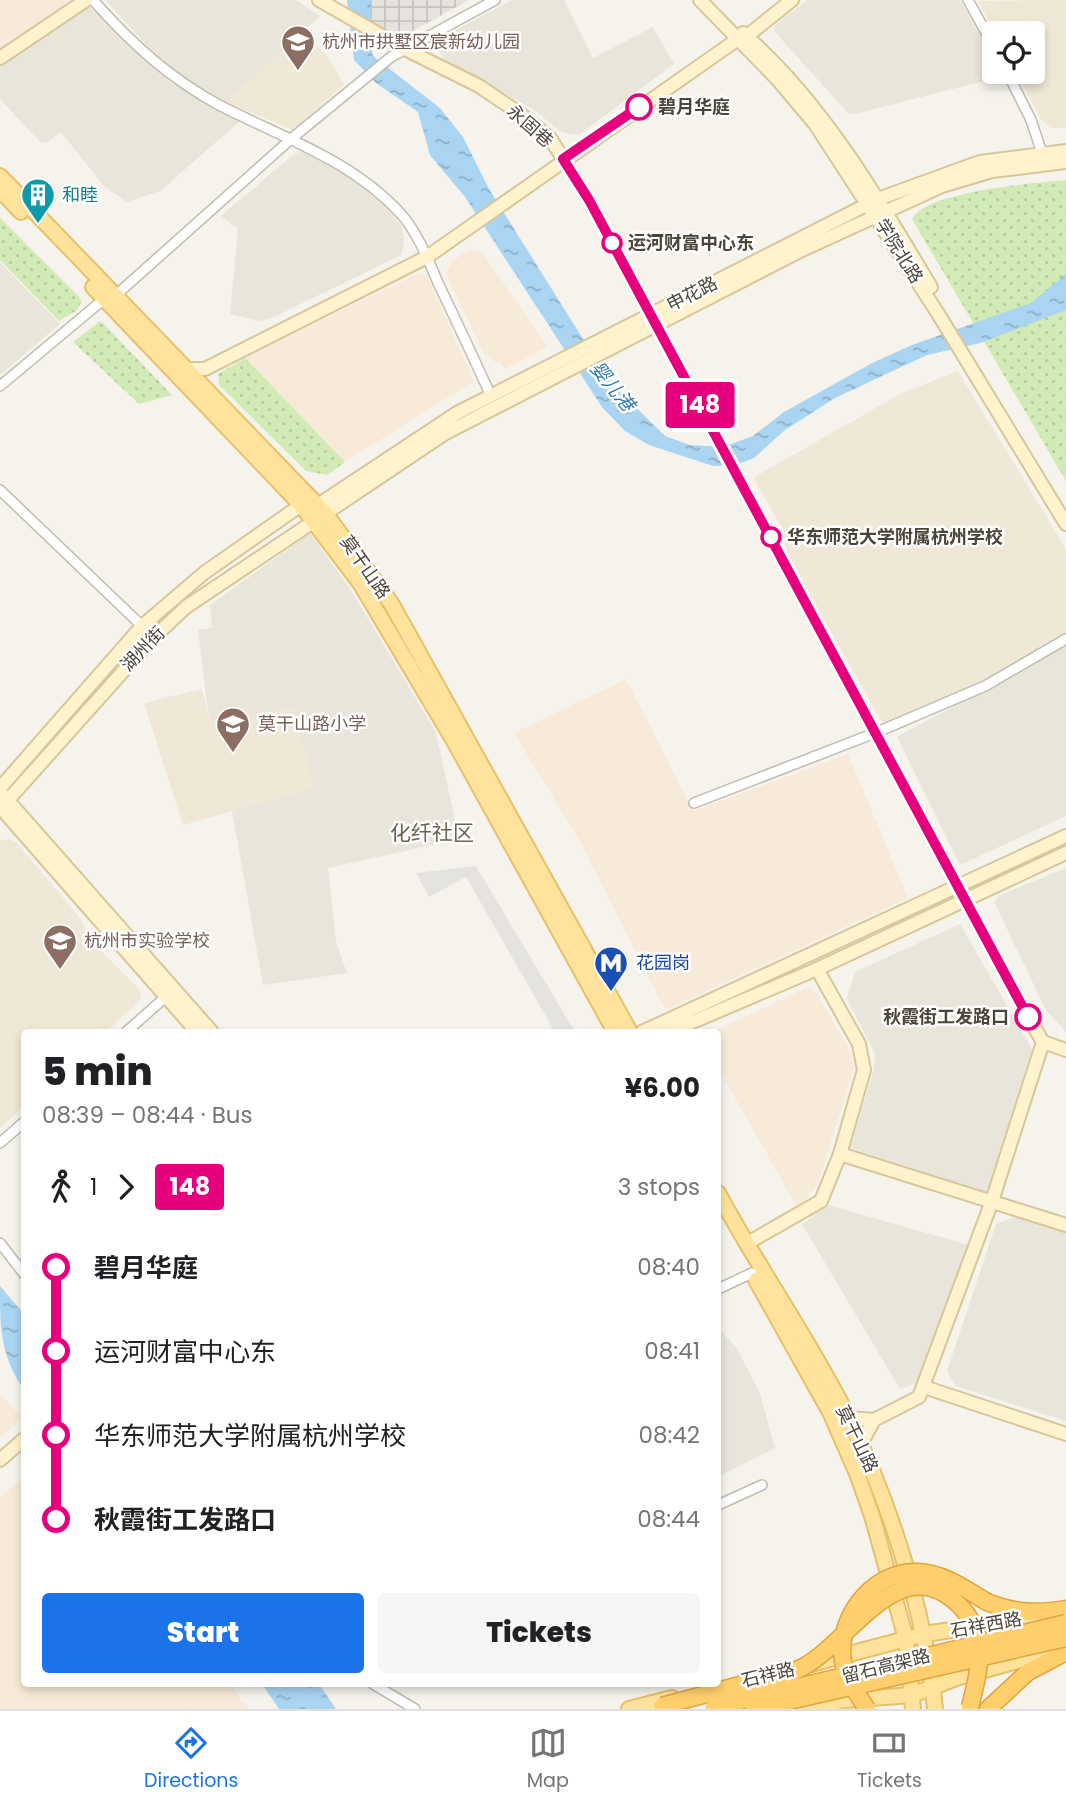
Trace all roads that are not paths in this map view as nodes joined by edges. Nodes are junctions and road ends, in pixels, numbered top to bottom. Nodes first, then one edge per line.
1 (86, 0) edge
2 (93, 0) edge
3 (320, 0) edge
4 (495, 0) edge
5 (700, 0) edge
6 (710, 0) edge
7 (792, 0) edge
8 (968, 0) edge
9 (982, 25) edge
10 (743, 38) junction
11 (405, 49) junction
12 (0, 58) edge
13 (1013, 84) edge
14 (291, 139) junction
15 (1066, 151) edge
16 (1042, 153) junction
17 (563, 159) junction
18 (1066, 162) edge
19 (0, 176) edge
20 (0, 190) edge
21 (877, 207) junction
22 (427, 257) junction
23 (110, 298) junction
24 (653, 320) junction
25 (966, 353) junction
26 (566, 366) junction
27 (188, 369) junction
28 (205, 369) junction
29 (203, 385) junction
30 (0, 386) edge
31 (491, 396) junction
32 (0, 490) edge
33 (301, 505) junction
34 (1066, 509) edge
35 (319, 513) junction
36 (1066, 524) edge
37 (142, 626) junction
38 (1066, 639) edge
39 (875, 733) junction
40 (2, 801) edge
41 (694, 803) dead end
42 (1066, 836) edge
43 (1066, 853) edge
44 (957, 888) junction
45 (965, 900) junction
46 (817, 969) junction
47 (170, 994) junction
48 (129, 1029) edge
49 (195, 1029) edge
50 (209, 1029) edge
51 (613, 1029) edge
52 (628, 1029) edge
53 (649, 1029) edge
54 (676, 1029) edge
55 (1043, 1042) junction
56 (1066, 1050) edge
57 (21, 1125) edge
58 (0, 1143) edge
59 (840, 1154) junction
60 (721, 1198) edge
61 (992, 1201) junction
62 (721, 1217) edge
63 (1066, 1225) edge
64 (0, 1242) edge
65 (746, 1244) junction
66 (21, 1270) edge
67 (752, 1273) junction
68 (721, 1288) edge
69 (924, 1387) junction
70 (849, 1418) junction
71 (874, 1420) junction
72 (1066, 1434) edge
73 (21, 1442) edge
74 (861, 1444) junction
75 (21, 1451) edge
76 (0, 1460) edge
77 (0, 1469) edge
78 (762, 1485) dead end
79 (721, 1504) edge
80 (1066, 1610) edge
81 (1066, 1623) edge
82 (925, 1634) junction
83 (1066, 1638) edge
84 (906, 1639) junction
85 (1066, 1650) edge
86 (721, 1686) edge
87 (378, 1687) edge
88 (716, 1687) edge
89 (933, 1689) junction
90 (913, 1702) edge
91 (415, 1709) edge
92 (629, 1709) edge
93 (655, 1709) edge
94 (707, 1709) edge
95 (754, 1709) edge
96 (803, 1709) edge
97 (867, 1709) edge
98 (935, 1709) edge
99 (969, 1709) edge
100 (988, 1709) edge

1 - 12 street
2 - 14 street
3 - 11 street, 永固巷
4 - 11 street
5 - 10 street, 学院北路
6 - 10 street, 学院北路
7 - 10 street
8 - 9 street
10 - 17 street
10 - 21 street, 学院北路
11 - 14 street
11 - 17 street, 永固巷
13 - 16 street
14 - 22 street
14 - 23 street
15 - 16 street, 申花路
16 - 21 street, 申花路
17 - 22 street
17 - 24 street, 永固巷
18 - 21 street, 申花路
19 - 23 main road, 莫干山路
20 - 23 main road, 莫干山路
21 - 24 street, 申花路
21 - 25 street, 学院北路
21 - 25 street, 学院北路
22 - 28 street
22 - 31 street
23 - 27 main road, 莫干山路
23 - 30 street
23 - 33 main road, 莫干山路
24 - 26 street, 申花路
24 - 39 street, 永固巷
25 - 34 street, 学院北路
25 - 36 street, 学院北路
26 - 31 street, 申花路
26 - 35 street, 申花路
27 - 28 street
27 - 29 main road, 莫干山路
28 - 29 street
29 - 35 main road, 莫干山路
31 - 35 street, 申花路
32 - 37 street
33 - 35 main road, 莫干山路
33 - 37 street, 湖州街
35 - 40 street, 湖州街
35 - 51 main road, 莫干山路
35 - 52 main road, 莫干山路
37 - 40 street, 湖州街
38 - 39 street
39 - 41 street
39 - 44 street, 永固巷
40 - 47 street
42 - 44 street
43 - 45 street
44 - 45 street, 永固巷
44 - 53 street
45 - 46 street
45 - 55 street, 永固巷
46 - 54 street
46 - 59 street
47 - 48 street
47 - 49 street
47 - 50 street
55 - 56 street
55 - 61 street
57 - 58 street
59 - 61 street
59 - 65 street
60 - 65 main road, 莫干山路
61 - 63 street
61 - 69 street
62 - 67 main road, 莫干山路
64 - 66 street
65 - 70 main road, 莫干山路
67 - 68 street
67 - 84 main road, 莫干山路
69 - 71 street
69 - 72 street
70 - 71 street
70 - 74 main road, 莫干山路
71 - 74 street
73 - 76 street
74 - 82 main road, 莫干山路
75 - 77 street
78 - 79 street
80 - 82 main road, 石祥西路
80 - 97 highway, bridge
81 - 94 highway, 留石高架路, bridge
82 - 84 main road, 石祥西路
82 - 89 main road, 莫干山路
83 - 95 highway, 留石高架路, bridge
84 - 86 main road, 石祥路
84 - 90 main road, 莫干山路
85 - 89 main road
85 - 100 highway
87 - 91 street
88 - 92 main road, 石祥路
89 - 90 main road
89 - 98 main road, 莫干山路
90 - 96 main road
93 - 99 highway, bridge

